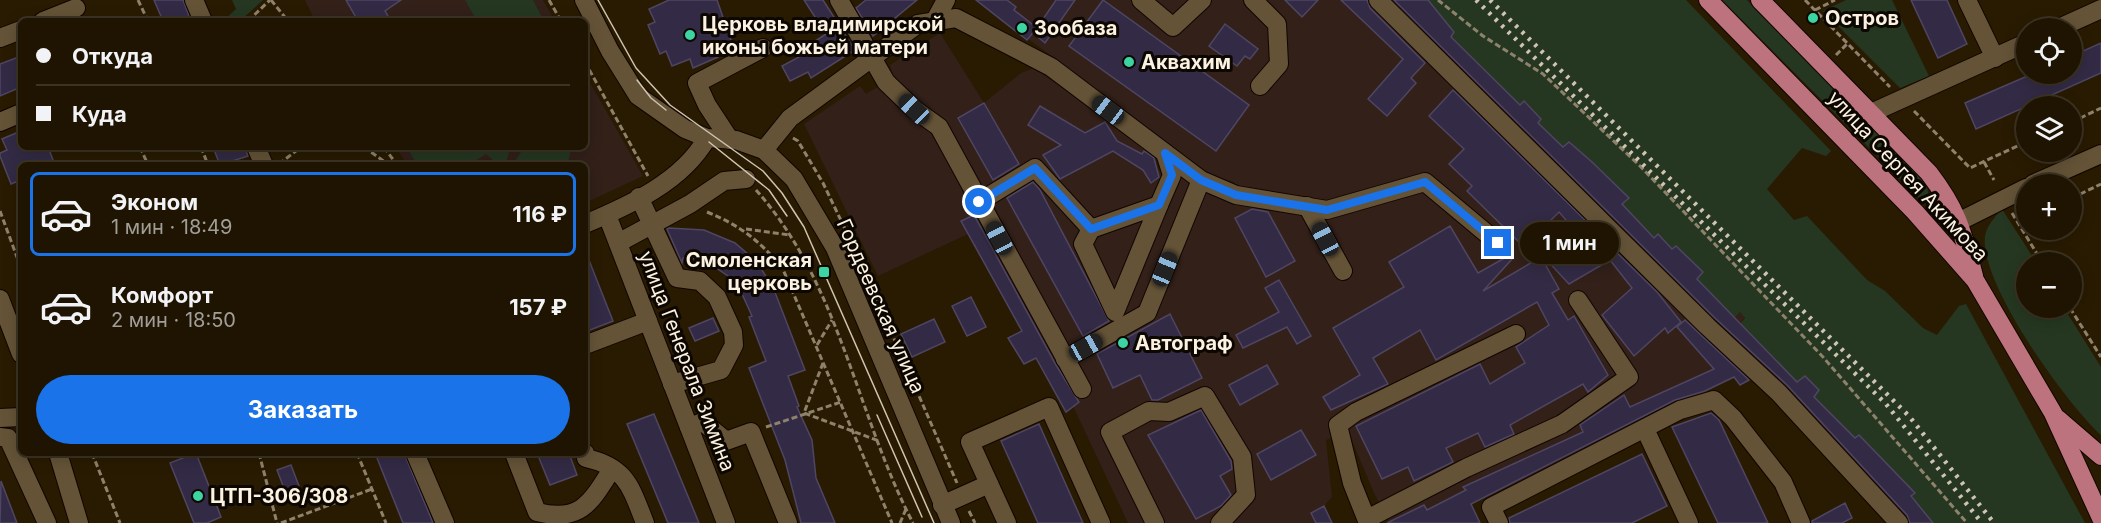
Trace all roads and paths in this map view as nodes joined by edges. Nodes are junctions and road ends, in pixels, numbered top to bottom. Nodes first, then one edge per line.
1 (138, 0) edge
2 (194, 0) edge
3 (271, 0) edge
4 (549, 0) edge
5 (584, 0) edge
6 (849, 0) edge
7 (946, 0) edge
8 (1141, 0) edge
9 (1202, 0) edge
10 (1253, 0) edge
11 (1378, 0) edge
12 (1438, 0) edge
13 (1708, 0) edge
14 (1760, 0) edge
15 (1835, 0) edge
16 (1967, 0) edge
17 (76, 8) dead end
18 (2101, 9) edge
19 (1815, 10) dead end
20 (51, 18) edge
21 (147, 18) edge
22 (202, 18) edge
23 (251, 18) edge
24 (286, 18) edge
25 (559, 18) edge
26 (2081, 18) edge
27 (934, 22) junction
28 (18, 31) edge
29 (0, 38) edge
30 (763, 48) dead end
31 (2016, 48) edge
32 (873, 57) junction
33 (1995, 58) junction
34 (588, 68) edge
35 (1260, 86) dead end
36 (2101, 108) edge
37 (18, 114) edge
38 (1871, 114) junction
39 (2082, 117) edge
40 (0, 122) edge
41 (707, 138) junction
42 (730, 140) junction
43 (298, 150) edge
44 (368, 150) edge
45 (764, 150) junction
46 (1165, 153) junction
47 (2101, 153) edge
48 (280, 162) edge
49 (385, 162) edge
50 (1984, 162) dead end
51 (2055, 174) edge
52 (746, 178) joint
53 (1201, 180) junction
54 (1994, 180) dead end
55 (2101, 184) edge
56 (647, 193) junction
57 (2016, 193) edge
58 (2082, 193) edge
59 (979, 202) junction
60 (690, 204) junction
61 (1159, 205) junction
62 (1307, 206) junction
63 (0, 212) edge
64 (607, 214) junction
65 (1959, 221) junction
66 (588, 223) edge
67 (650, 225) junction
68 (744, 229) junction
69 (1091, 229) junction
70 (791, 235) junction
71 (1935, 236) junction
72 (618, 243) junction
73 (1498, 243) dead end
74 (18, 260) edge
75 (1343, 272) dead end
76 (1975, 280) junction
77 (0, 299) edge
78 (1578, 300) dead end
79 (2076, 318) edge
80 (832, 320) junction
81 (648, 321) junction
82 (1516, 334) dead end
83 (588, 344) edge
84 (817, 345) junction
85 (18, 346) edge
86 (2101, 357) edge
87 (1065, 359) junction
88 (824, 361) junction
89 (672, 384) junction
90 (1082, 389) dead end
91 (841, 402) junction
92 (804, 413) junction
93 (2052, 413) junction
94 (18, 417) edge
95 (0, 418) edge
96 (689, 427) junction
97 (1645, 429) junction
98 (853, 431) junction
99 (752, 432) junction
100 (0, 437) edge
101 (879, 441) junction
102 (59, 456) edge
103 (93, 456) edge
104 (260, 456) edge
105 (358, 456) edge
106 (416, 456) edge
107 (515, 456) edge
108 (586, 456) edge
109 (2101, 456) edge
110 (612, 469) junction
111 (989, 484) junction
112 (372, 489) junction
113 (942, 505) junction
114 (906, 509) junction
115 (2101, 518) edge
116 (1367, 521) edge
117 (47, 523) edge
118 (79, 523) edge
119 (120, 523) edge
120 (279, 523) edge
121 (386, 523) edge
122 (445, 523) edge
123 (645, 523) edge
124 (726, 523) edge
125 (788, 523) edge
126 (892, 523) edge
127 (900, 523) edge
128 (913, 523) edge
129 (951, 523) edge
130 (1007, 523) edge
131 (1101, 523) edge
132 (1155, 523) edge
133 (1220, 523) edge
134 (1499, 523) edge
135 (1689, 523) edge
136 (1801, 523) edge
137 (1899, 523) edge
138 (1967, 523) edge

1 - 21 path
2 - 22 street
3 - 23 path
3 - 24 path
4 - 25 path
5 - 41 street, Гордеевская улица
6 - 32 street
7 - 27 street
8 - 9 street
10 - 35 street
11 - 137 street
12 - 138 path
13 - 71 main road, улица Сергея Акимова
14 - 38 main road, улица Сергея Акимова
15 - 19 path
16 - 33 street
17 - 20 street
18 - 26 street
27 - 32 street
27 - 46 street
28 - 29 street
30 - 42 street
31 - 33 street
32 - 45 street
32 - 59 street
33 - 38 street
34 - 56 path
36 - 39 path
37 - 40 street
38 - 65 main road, улица Сергея Акимова
41 - 42 street, Гордеевская улица
41 - 56 street
42 - 45 street, Гордеевская улица
43 - 48 path
44 - 49 path
45 - 113 street, Гордеевская улица
46 - 53 street
46 - 61 street
47 - 51 street
50 - 54 path
52 - 60 street
52 - 70 path
53 - 62 street
53 - 87 street
55 - 58 path
56 - 64 street
56 - 67 street
57 - 65 street
59 - 69 street
59 - 87 street
60 - 67 street
60 - 68 path
61 - 69 street
61 - 69 street
62 - 73 street
62 - 75 street
63 - 74 path
64 - 66 street
64 - 72 street, улица Генерала Зимина
65 - 71 main road
65 - 76 main road, улица Сергея Акимова
67 - 72 street
67 - 89 street
68 - 70 path
68 - 84 path
70 - 80 path
71 - 76 main road, улица Сергея Акимова
72 - 81 street, улица Генерала Зимина
76 - 93 main road
77 - 85 street
78 - 116 street
79 - 86 path
80 - 84 path
80 - 101 path
81 - 83 street
81 - 89 street, улица Генерала Зимина
82 - 116 street
84 - 88 path
87 - 90 street
88 - 91 path
88 - 92 path
89 - 96 street, улица Генерала Зимина
91 - 92 path
91 - 98 path
92 - 98 path
92 - 99 path
93 - 109 main road
93 - 115 main road
94 - 95 street
96 - 99 street
96 - 124 street, улица Генерала Зимина
97 - 134 street
97 - 135 street
97 - 136 street
98 - 101 path
98 - 126 path
99 - 125 street
100 - 117 street
101 - 114 path
102 - 118 street
103 - 119 path
104 - 120 path
105 - 112 path
106 - 122 street
107 - 110 street
108 - 110 street
110 - 123 street
111 - 113 street
111 - 130 street
111 - 131 street
112 - 120 path
112 - 121 path
113 - 129 street, Гордеевская улица
114 - 127 path
114 - 128 path
132 - 133 street

